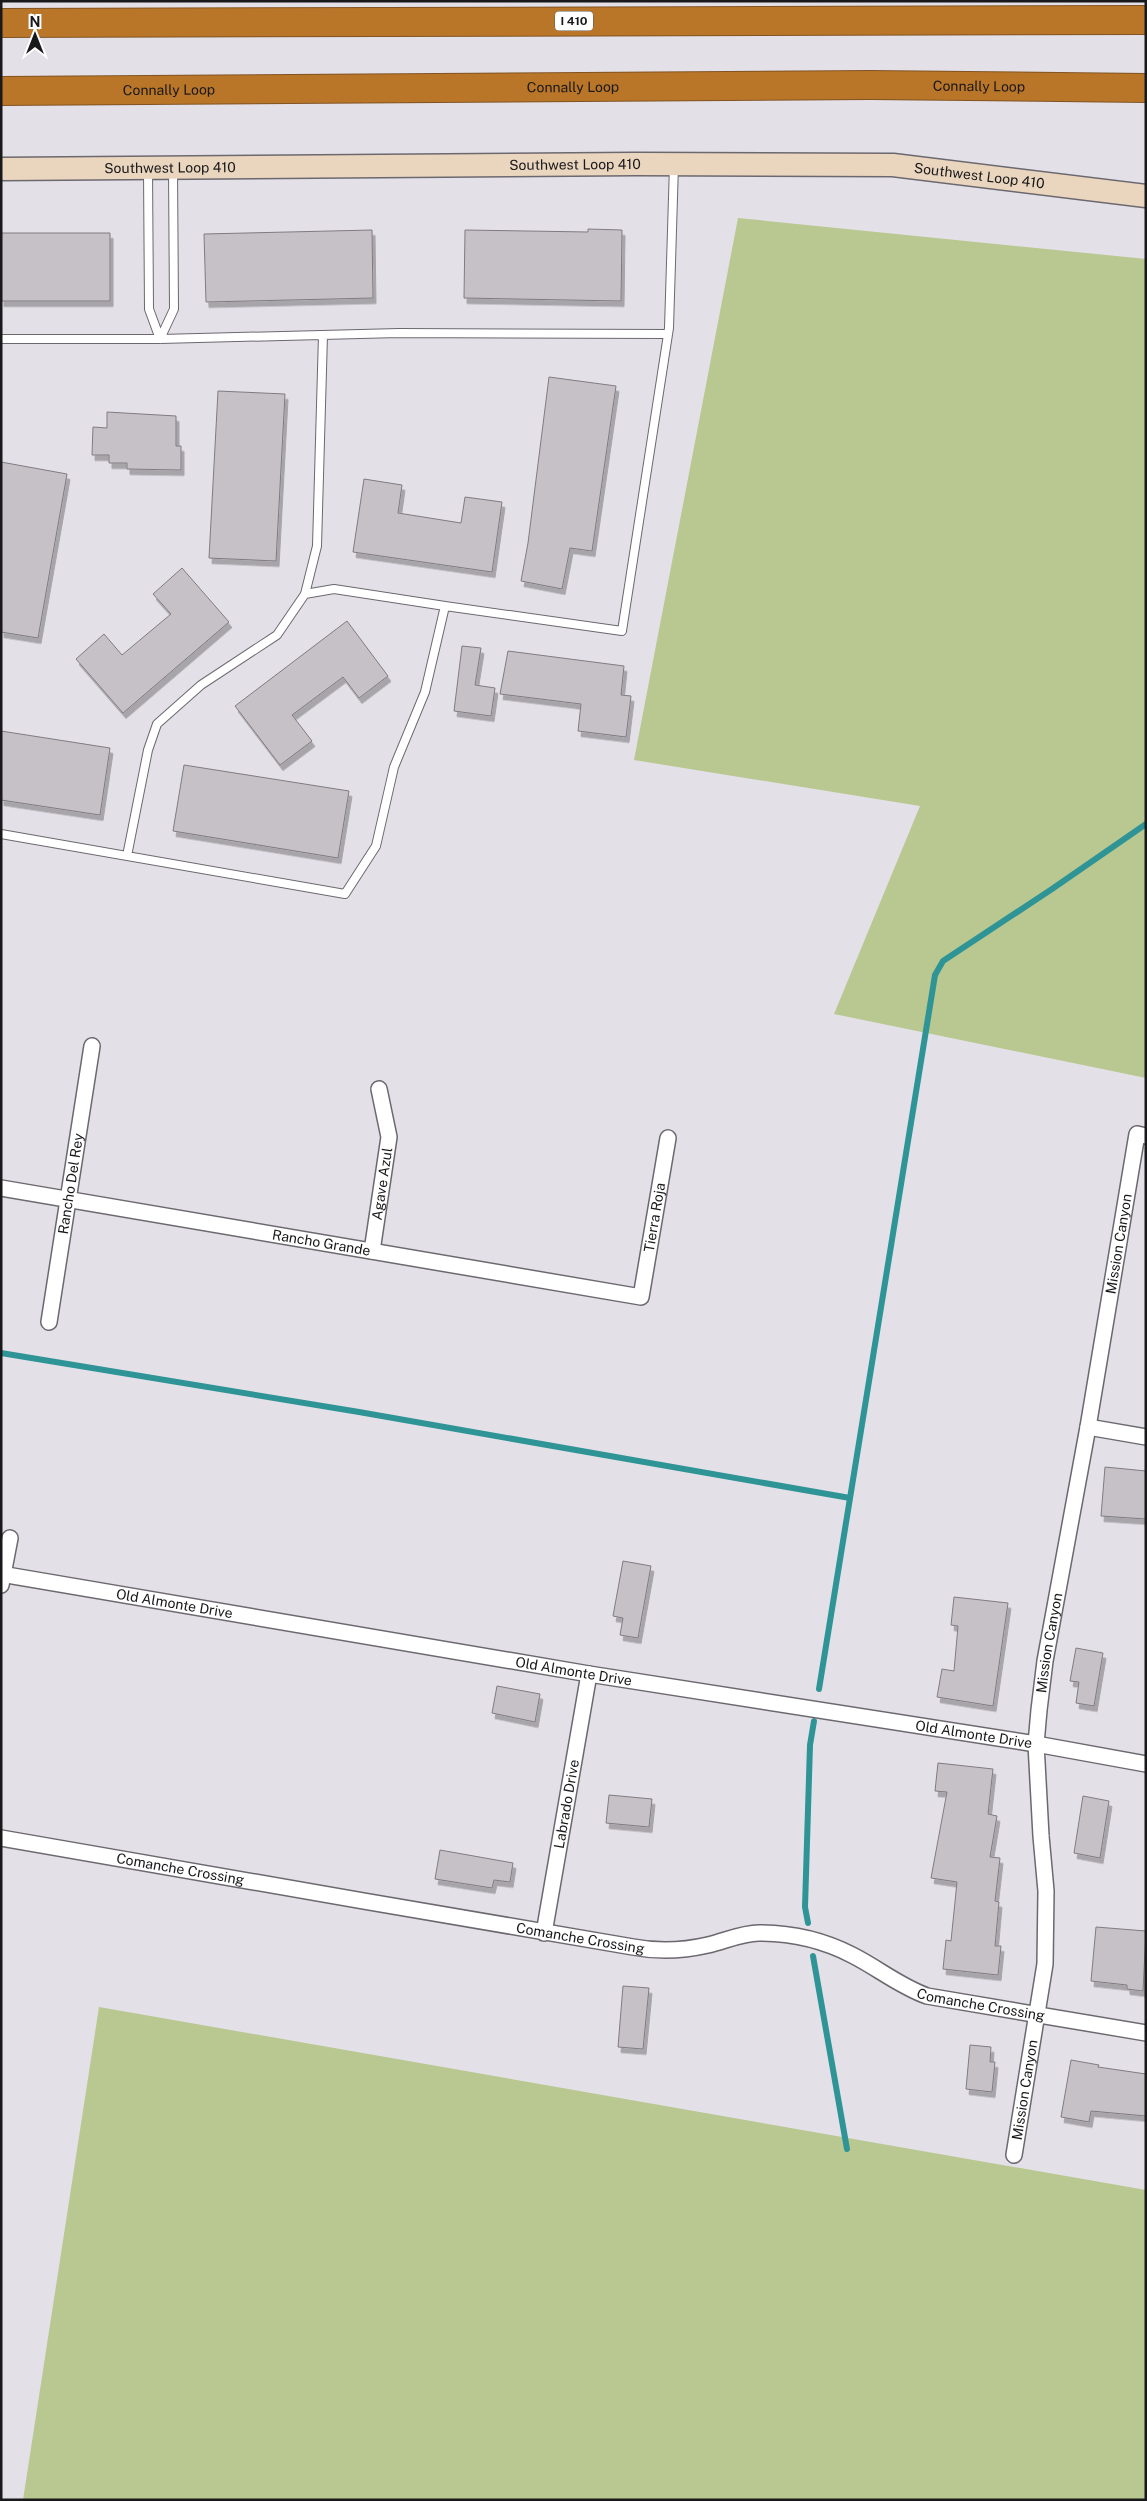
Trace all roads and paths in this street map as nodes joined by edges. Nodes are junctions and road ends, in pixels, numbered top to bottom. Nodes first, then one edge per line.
1 (1146, 20) edge
2 (1, 23) edge
3 (1102, 88) junction
4 (1146, 88) edge
5 (1, 91) edge
6 (1146, 101) edge
7 (674, 164) junction
8 (148, 168) junction
9 (173, 168) junction
10 (1, 169) edge
11 (1146, 196) edge
12 (668, 334) junction
13 (323, 336) junction
14 (1, 339) edge
15 (160, 339) junction
16 (305, 594) junction
17 (444, 606) junction
18 (1, 834) edge
19 (127, 856) junction
20 (92, 1046) dead end
21 (379, 1090) dead end
22 (1141, 1135) edge
23 (668, 1138) dead end
24 (1, 1188) edge
25 (67, 1200) junction
26 (372, 1251) junction
27 (641, 1297) joint
28 (49, 1322) dead end
29 (1088, 1427) junction
30 (1146, 1437) edge
31 (10, 1538) dead end
32 (2, 1578) edge
33 (589, 1674) junction
34 (1036, 1744) junction
35 (1146, 1764) edge
36 (1, 1838) edge
37 (544, 1932) junction
38 (1039, 2016) junction
39 (1146, 2033) edge
40 (1014, 2155) dead end

1 - 2 highway, I 410
3 - 4 highway, Connally Loop
3 - 5 highway, Connally Loop
3 - 6 highway
7 - 9 main road, Southwest Loop 410
7 - 11 main road, Southwest Loop 410
7 - 12 lane
8 - 9 main road, Southwest Loop 410
8 - 10 main road, Southwest Loop 410
8 - 15 lane
9 - 15 lane
12 - 13 lane
12 - 17 lane
13 - 15 lane
13 - 16 lane
14 - 15 lane
16 - 17 lane
16 - 19 lane
17 - 19 lane
18 - 19 lane
20 - 25 street, Rancho Del Rey
21 - 26 street, Agave Azul
22 - 29 street, Mission Canyon
23 - 27 street, Tierra Roja
24 - 25 street, Rancho Grande
25 - 26 street, Rancho Grande
25 - 28 street, Rancho Del Rey
26 - 27 street, Rancho Grande
29 - 30 street
29 - 34 street, Mission Canyon
31 - 32 street
32 - 33 street, Old Almonte Drive
33 - 34 street, Old Almonte Drive
33 - 37 street, Labrado Drive
34 - 35 street, Old Almonte Drive
34 - 38 street, Mission Canyon
36 - 37 street, Comanche Crossing
37 - 38 street, Comanche Crossing
38 - 39 street, Comanche Crossing
38 - 40 street, Mission Canyon

